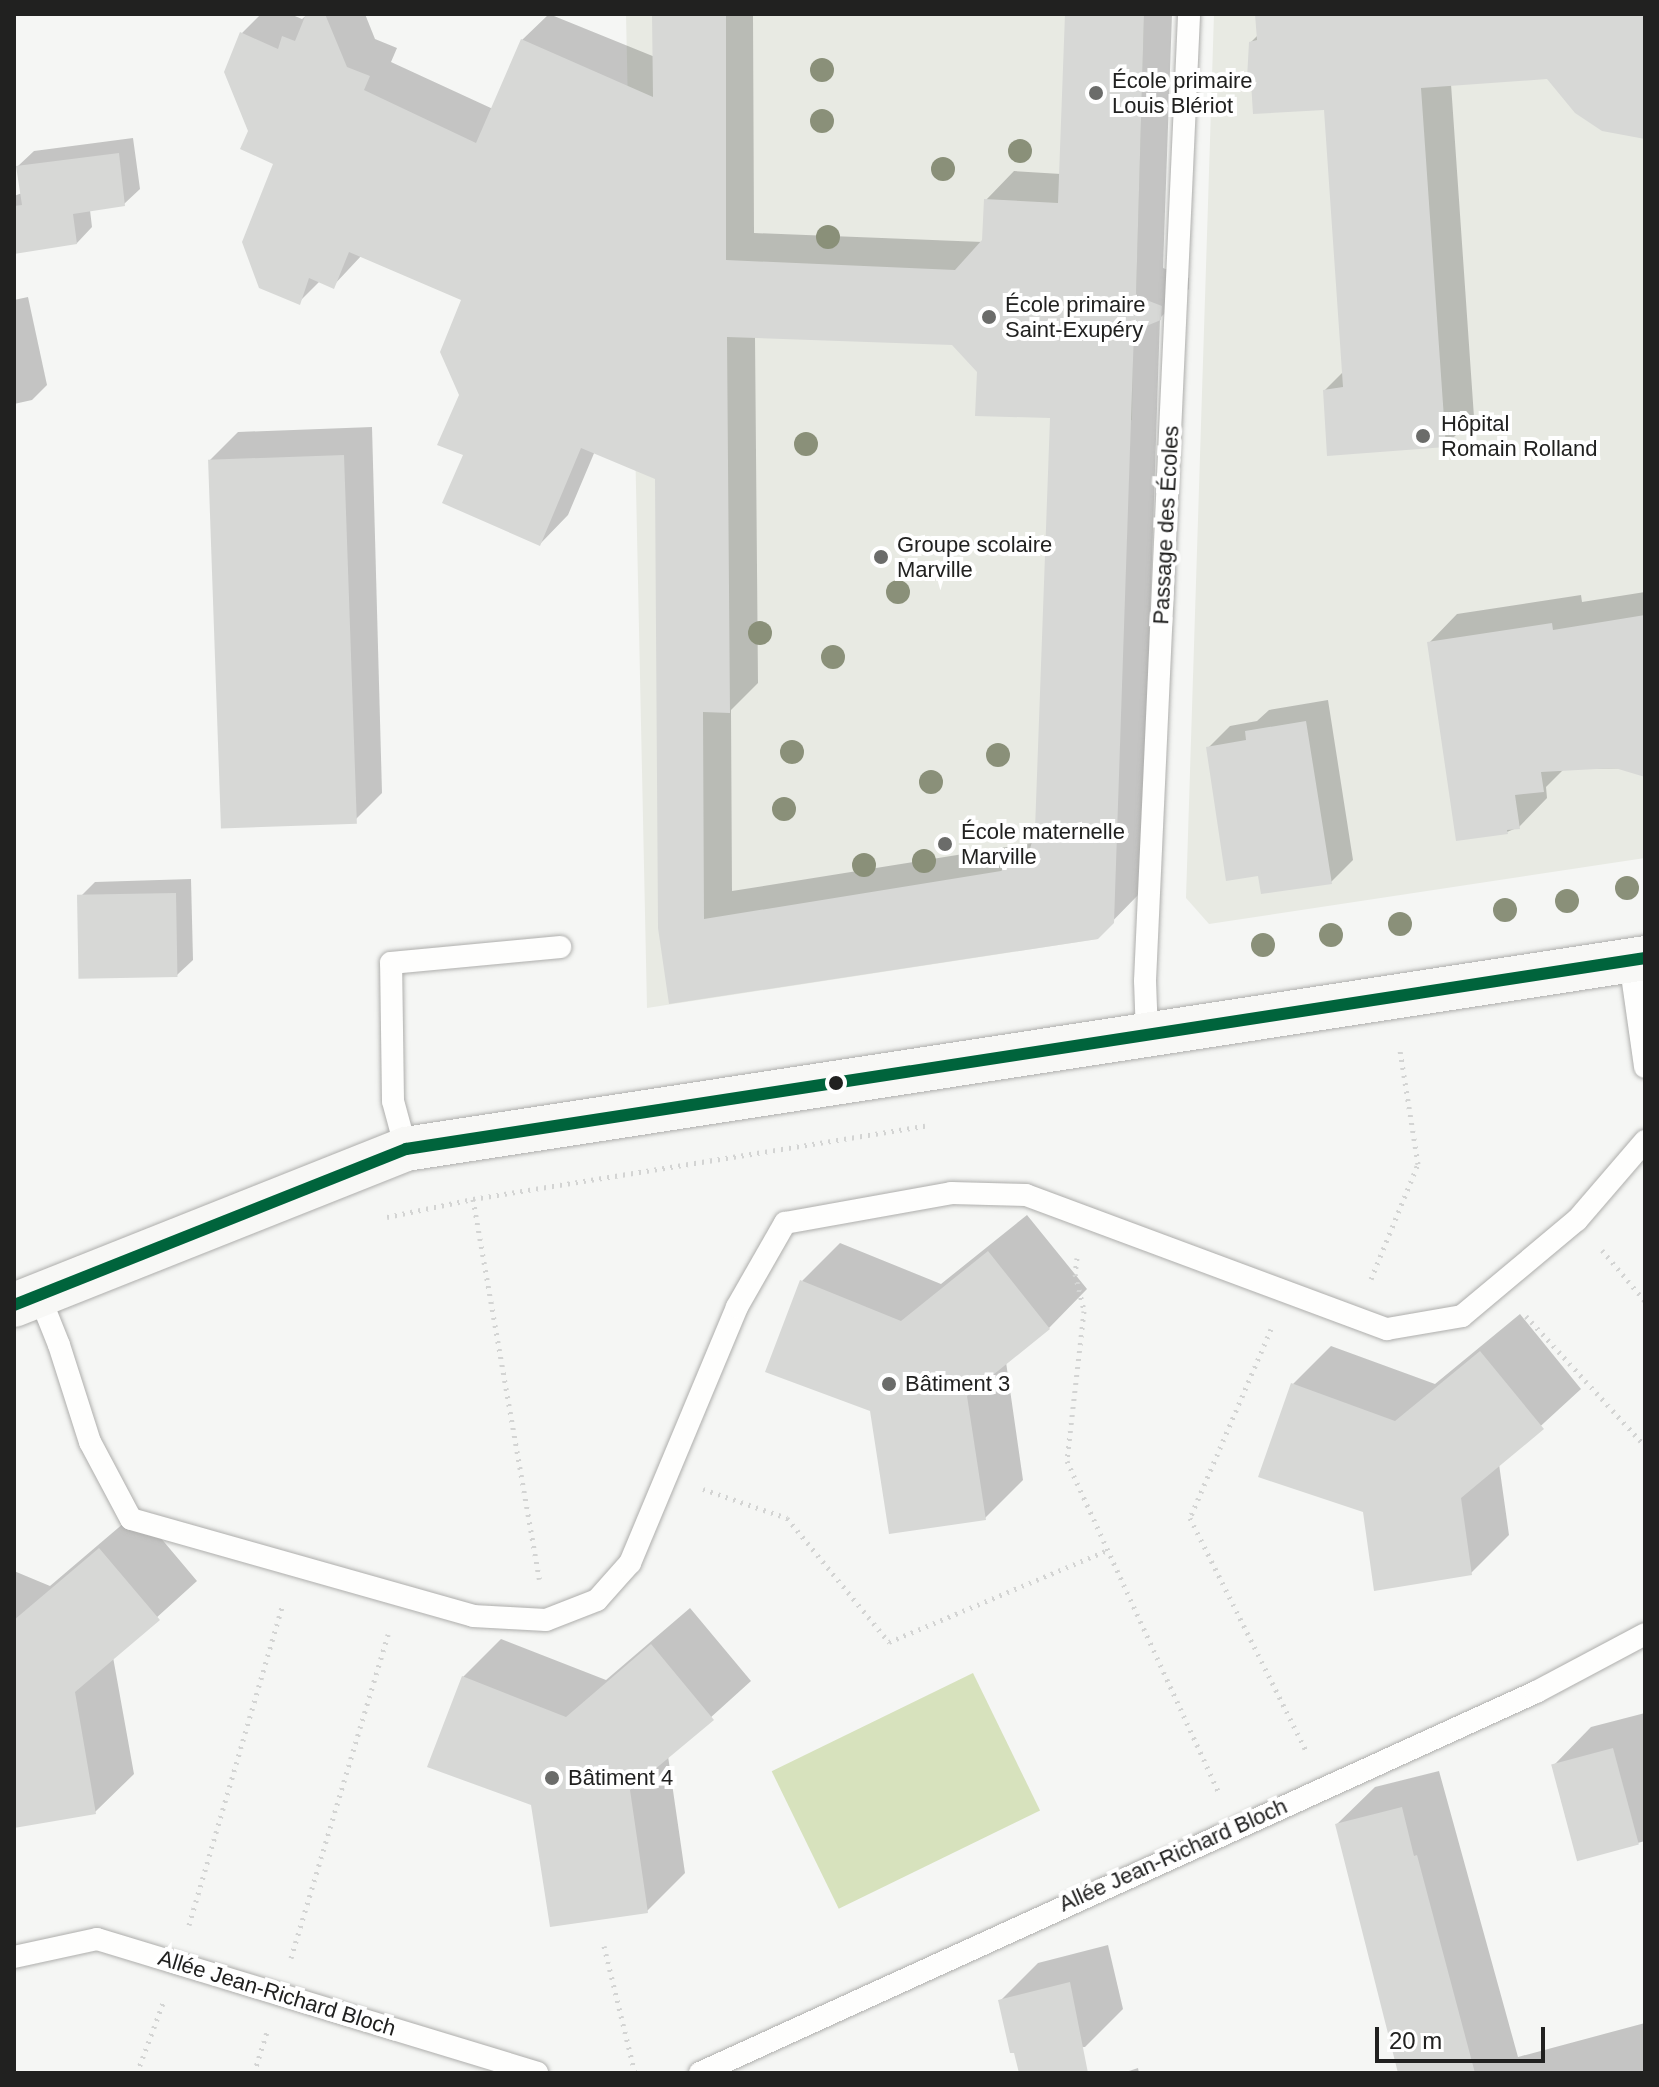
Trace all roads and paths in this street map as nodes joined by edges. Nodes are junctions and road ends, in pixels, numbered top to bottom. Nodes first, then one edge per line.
1 (1189, 14) edge
2 (560, 947) dead end
3 (1638, 960) edge
4 (1147, 1035) junction
5 (1415, 1048) dead end
6 (1400, 1050) junction
7 (1387, 1052) dead end
8 (1645, 1067) edge
9 (926, 1125) dead end
10 (1645, 1141) edge
11 (406, 1149) junction
12 (473, 1199) junction
13 (1082, 1217) junction
14 (1577, 1220) junction
15 (374, 1222) dead end
16 (1499, 1286) junction
17 (1287, 1293) junction
18 (26, 1300) edge
19 (1645, 1301) edge
20 (1356, 1318) junction
21 (1645, 1446) edge
22 (666, 1477) junction
23 (1108, 1550) junction
24 (294, 1566) junction
25 (399, 1595) junction
26 (546, 1620) junction
27 (1645, 1634) edge
28 (1324, 1788) junction
29 (1235, 1826) junction
30 (604, 1946) dead end
31 (14, 1957) edge
32 (177, 1963) junction
33 (280, 1994) junction
34 (137, 2073) edge
35 (254, 2073) edge
36 (537, 2073) edge
37 (635, 2073) edge
38 (700, 2073) edge

1 - 4 lane, Passage des Écoles
2 - 11 lane
3 - 4 street
3 - 8 lane
4 - 11 street
5 - 6 path
6 - 7 path
6 - 20 path
9 - 12 path
10 - 14 lane
11 - 18 street
12 - 15 path
12 - 26 path
13 - 17 lane
13 - 22 lane
13 - 23 path
14 - 16 lane
14 - 19 path
16 - 20 lane
16 - 21 path
17 - 20 lane
17 - 28 path
18 - 24 lane
22 - 23 path
22 - 26 lane
23 - 29 path
24 - 25 lane
24 - 32 path
25 - 26 lane
25 - 33 path
27 - 28 lane, Allée Jean-Richard Bloch
28 - 29 lane, Allée Jean-Richard Bloch
29 - 38 lane, Allée Jean-Richard Bloch
30 - 37 path
31 - 32 lane, Allée Jean-Richard Bloch
32 - 33 lane, Allée Jean-Richard Bloch
32 - 34 path
33 - 35 path
33 - 36 lane, Allée Jean-Richard Bloch

